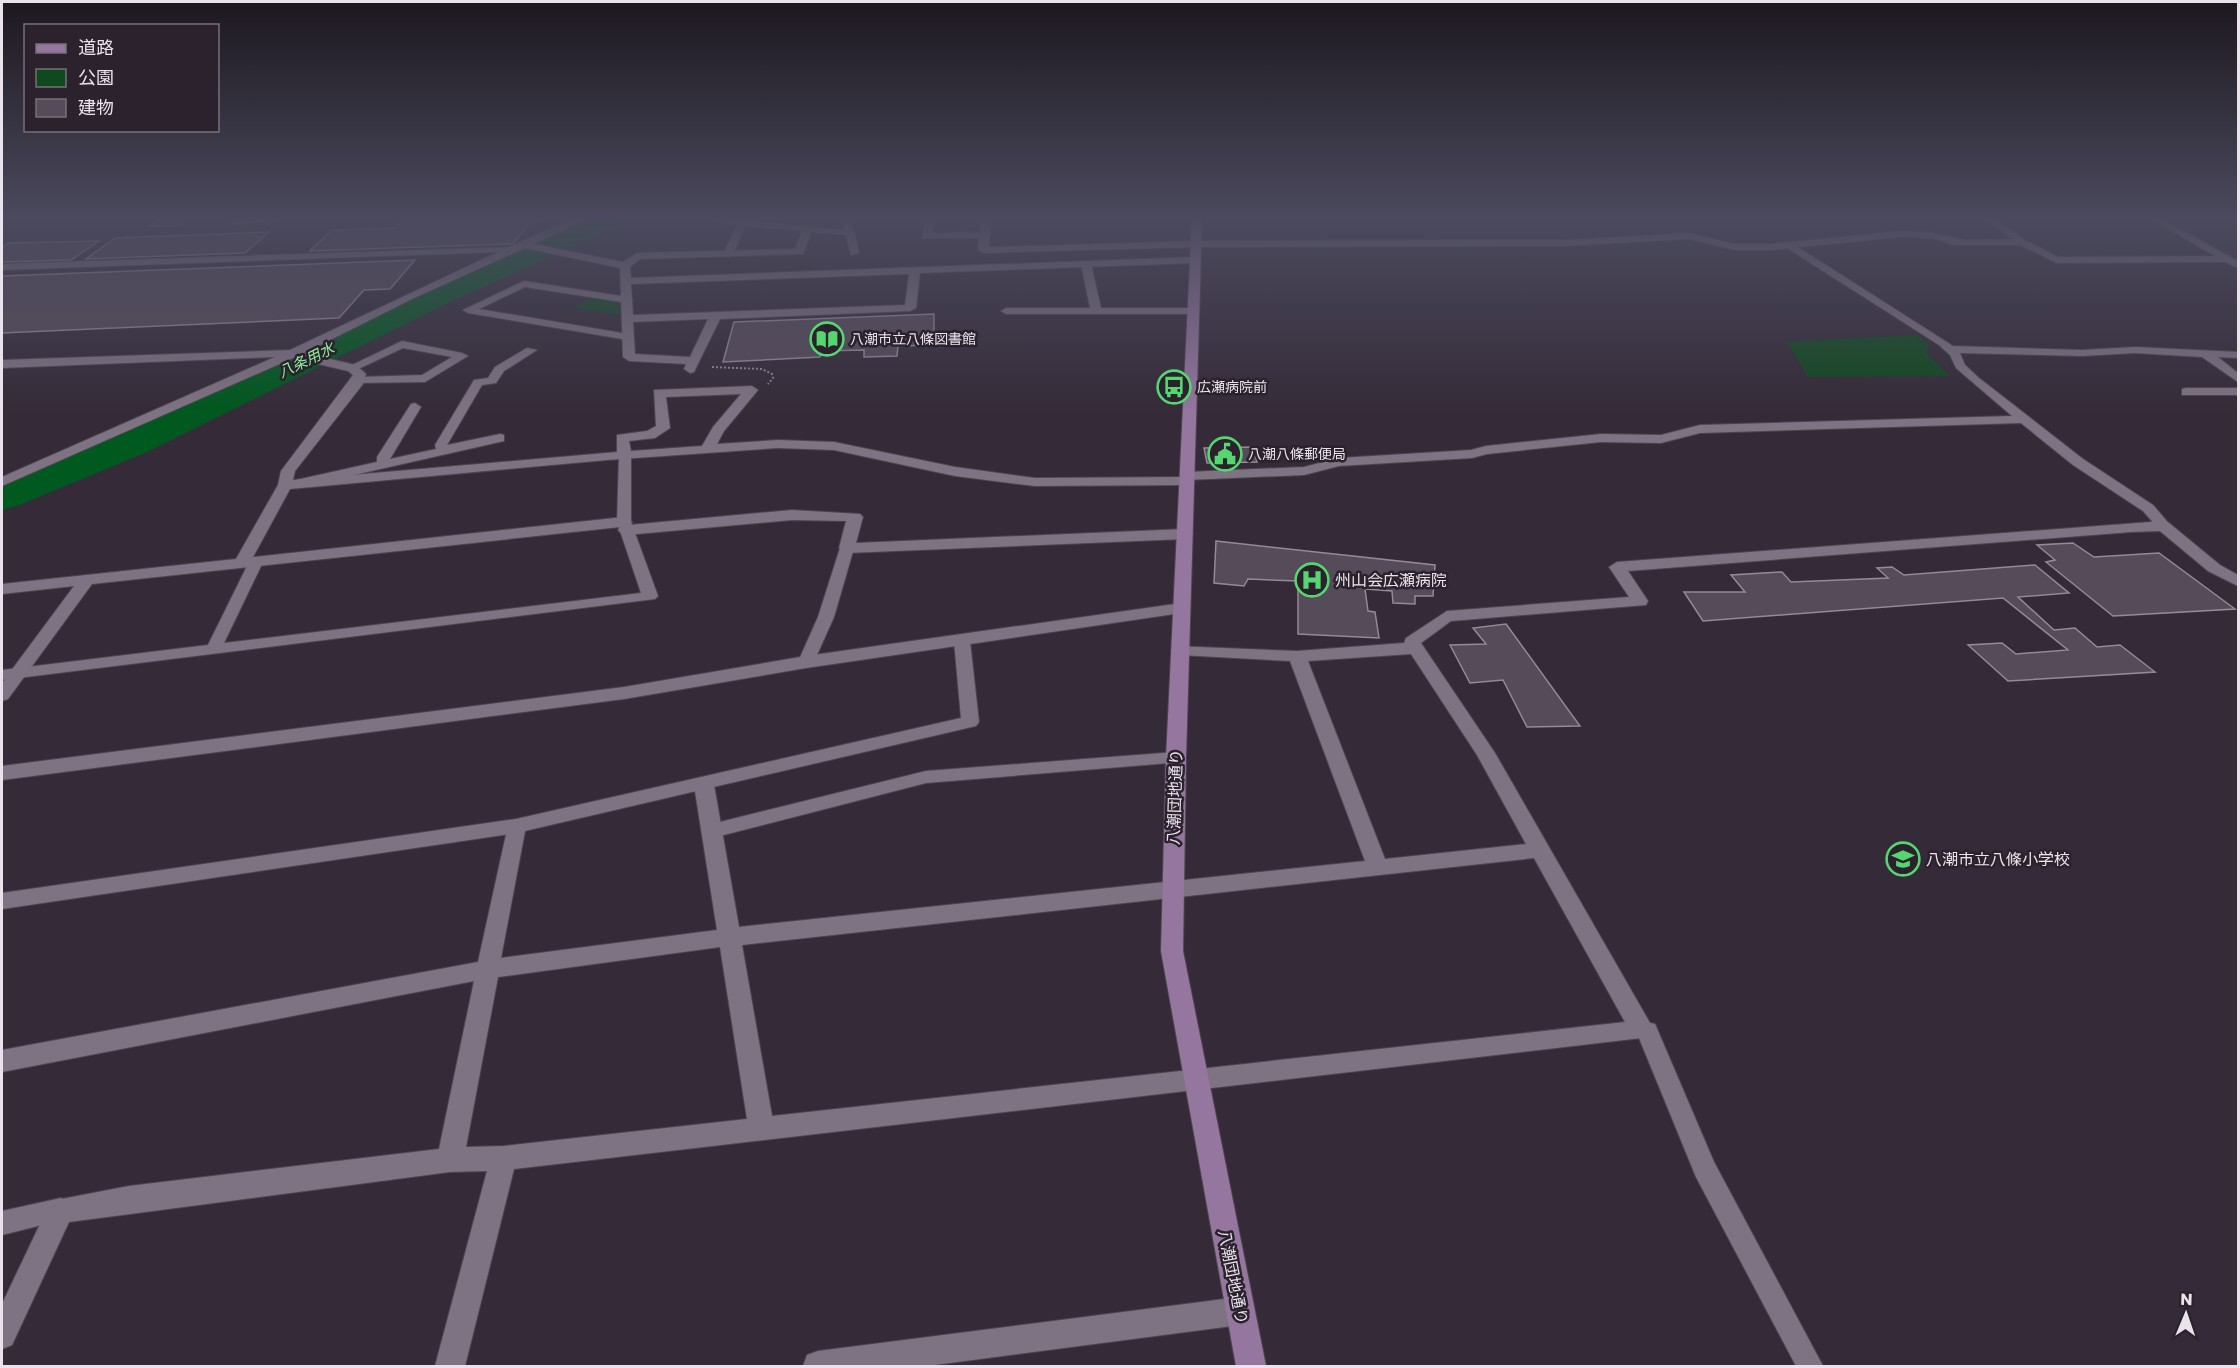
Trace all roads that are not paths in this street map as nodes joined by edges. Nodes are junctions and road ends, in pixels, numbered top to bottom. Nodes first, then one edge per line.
1 (438, 284) edge
2 (627, 284) edge
3 (913, 284) edge
4 (1090, 284) edge
5 (1194, 284) edge
6 (1848, 284) edge
7 (628, 300) junction
8 (1096, 311) junction
9 (1193, 311) junction
10 (1006, 312) dead end
11 (716, 316) junction
12 (628, 319) junction
13 (628, 337) junction
14 (1949, 349) junction
15 (531, 350) dead end
16 (292, 354) junction
17 (2207, 355) junction
18 (2238, 355) edge
19 (2, 364) edge
20 (352, 368) junction
21 (2238, 378) edge
22 (358, 381) junction
23 (2186, 392) dead end
24 (2238, 392) edge
25 (415, 407) dead end
26 (2025, 419) junction
27 (500, 438) dead end
28 (442, 449) junction
29 (707, 450) junction
30 (625, 456) junction
31 (384, 463) junction
32 (1187, 478) junction
33 (2, 482) edge
34 (288, 485) junction
35 (625, 526) junction
36 (2164, 526) junction
37 (1185, 534) junction
38 (847, 548) junction
39 (249, 563) junction
40 (87, 580) junction
41 (2238, 580) edge
42 (2, 589) edge
43 (1182, 608) junction
44 (962, 641) junction
45 (214, 648) junction
46 (1416, 648) junction
47 (1180, 650) junction
48 (1297, 656) junction
49 (806, 662) junction
50 (9, 674) edge
51 (2, 695) edge
52 (1176, 758) junction
53 (2, 773) edge
54 (704, 785) junction
55 (516, 826) junction
56 (712, 831) junction
57 (1539, 849) junction
58 (1378, 867) junction
59 (1172, 890) junction
60 (2, 901) edge
61 (730, 937) junction
62 (488, 969) junction
63 (1642, 1030) junction
64 (2, 1061) edge
65 (1195, 1080) junction
66 (761, 1128) junction
67 (504, 1158) junction
68 (450, 1160) junction
69 (62, 1210) junction
70 (2, 1222) edge
71 (1240, 1311) junction
72 (2, 1335) edge
73 (450, 1366) edge
74 (818, 1366) edge
75 (1251, 1366) edge
76 (1810, 1366) edge

1 - 16 street
2 - 7 street
3 - 11 street
4 - 8 lane
5 - 9 street, 八潮団地通り
6 - 14 lane
7 - 12 street
7 - 13 lane
8 - 9 lane
8 - 10 lane
9 - 32 street, 八潮団地通り
11 - 12 street
11 - 13 street
12 - 13 street
14 - 17 lane
14 - 26 lane
15 - 28 lane
16 - 19 street
16 - 20 street
16 - 33 street
17 - 18 lane
17 - 21 lane
20 - 22 street
20 - 22 lane
22 - 34 street
23 - 24 lane
25 - 31 lane
26 - 32 lane
26 - 36 lane
27 - 28 lane
28 - 31 lane
29 - 30 street
29 - 30 street
29 - 32 street
30 - 34 street
30 - 35 lane
31 - 34 lane
32 - 37 street, 八潮団地通り
34 - 39 street
35 - 38 street
35 - 39 street
35 - 45 lane
36 - 41 street
36 - 46 street
37 - 38 street
37 - 43 street, 八潮団地通り
38 - 49 lane
39 - 40 street
39 - 45 lane
40 - 42 street
40 - 50 street
43 - 44 street
43 - 47 street, 八潮団地通り
44 - 49 street
44 - 54 lane
45 - 50 lane
46 - 48 street
46 - 57 street
47 - 48 street
47 - 52 street, 八潮団地通り
48 - 58 street
49 - 53 street
50 - 51 street
52 - 56 lane
52 - 59 street, 八潮団地通り
54 - 55 lane
54 - 56 street
55 - 60 lane
55 - 62 street
56 - 61 street
57 - 58 street
57 - 63 street
58 - 59 street
59 - 61 street
59 - 65 street, 八潮団地通り
61 - 62 street
61 - 66 street
62 - 64 street
62 - 68 street
63 - 65 street
63 - 76 lane
65 - 66 street
65 - 71 street, 八潮団地通り
66 - 67 street
67 - 68 street
67 - 73 street
68 - 69 street
69 - 70 lane
69 - 72 street
71 - 74 street
71 - 75 street, 八潮団地通り

